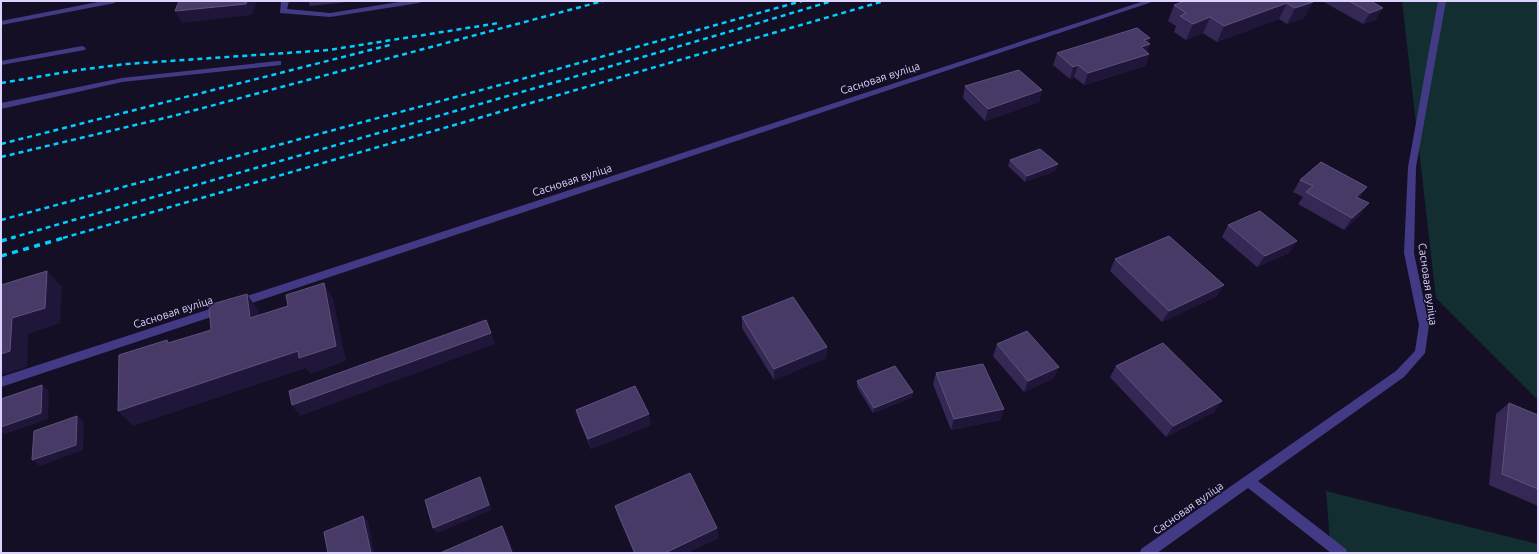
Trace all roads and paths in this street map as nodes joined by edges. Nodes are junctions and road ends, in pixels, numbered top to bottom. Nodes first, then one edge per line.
1 (112, 1) edge
2 (285, 1) edge
3 (419, 1) edge
4 (1151, 1) edge
5 (1442, 1) edge
6 (1, 23) edge
7 (82, 48) dead end
8 (278, 63) dead end
9 (1, 64) edge
10 (1, 106) edge
11 (1, 382) edge
12 (1248, 481) junction
13 (1146, 553) edge
14 (1341, 553) edge

1 - 6 street
2 - 3 street
4 - 11 street, Сасновая вуліца
5 - 12 street, Сасновая вуліца
7 - 9 street
8 - 10 street
12 - 13 street, Сасновая вуліца
12 - 14 street

